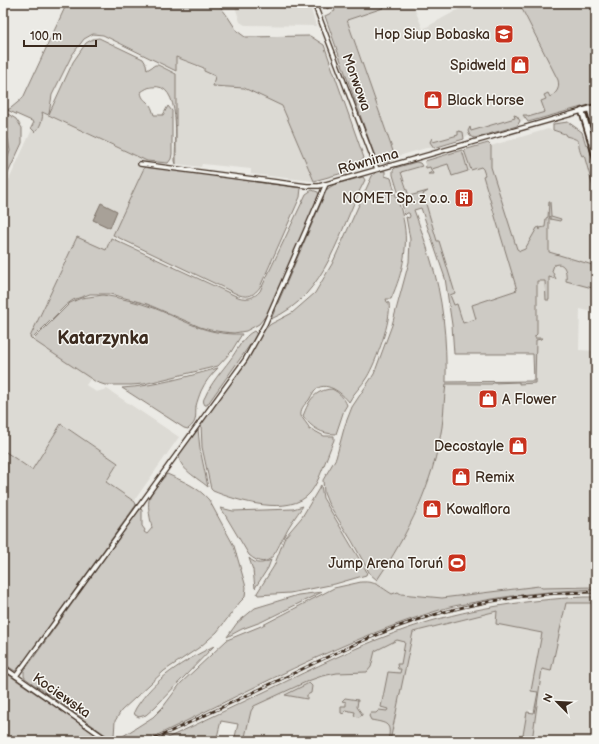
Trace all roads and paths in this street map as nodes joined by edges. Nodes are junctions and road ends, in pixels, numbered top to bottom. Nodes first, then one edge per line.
1 (314, 3) edge
2 (596, 107) edge
3 (590, 109) junction
4 (582, 111) junction
5 (596, 138) edge
6 (596, 158) edge
7 (140, 164) dead end
8 (377, 169) junction
9 (326, 184) junction
10 (3, 667) edge
11 (16, 676) junction
12 (109, 741) edge

1 - 8 street, Morwowa
2 - 3 street, Równinna
3 - 4 street, Równinna
3 - 5 street
4 - 6 street
4 - 8 street, Równinna
7 - 9 street, Równinna
8 - 9 street, Równinna
9 - 11 street
10 - 11 street, Kociewska
11 - 12 street, Kociewska

